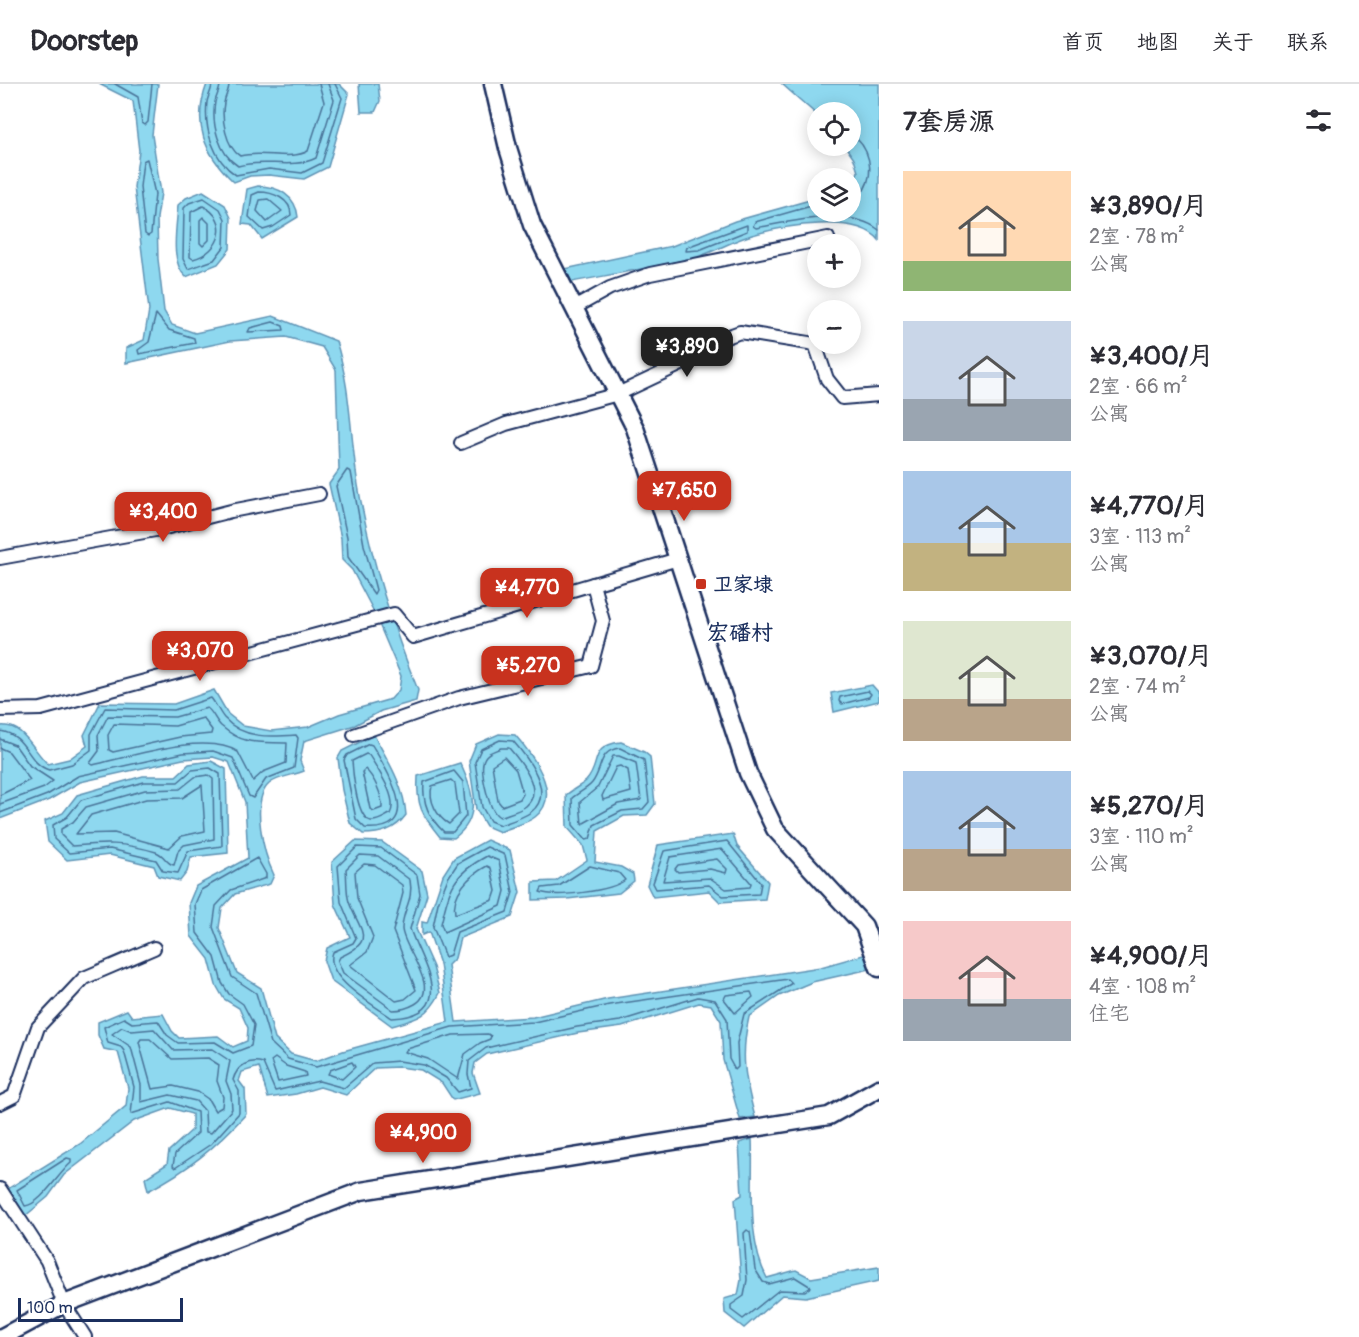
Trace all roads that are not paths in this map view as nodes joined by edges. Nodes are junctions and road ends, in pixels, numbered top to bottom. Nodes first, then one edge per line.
1 (494, 84) edge
2 (807, 242) edge
3 (574, 308) junction
4 (618, 394) junction
5 (879, 395) edge
6 (461, 443) dead end
7 (319, 494) dead end
8 (0, 553) edge
9 (0, 558) edge
10 (678, 559) junction
11 (593, 584) junction
12 (0, 710) edge
13 (354, 735) dead end
14 (154, 948) dead end
15 (879, 968) edge
16 (879, 1088) edge
17 (0, 1103) edge
18 (0, 1189) edge
19 (64, 1304) junction
20 (2, 1337) edge
21 (85, 1337) edge

1 - 3 street
2 - 3 street
3 - 4 street
4 - 5 street
4 - 6 street
4 - 10 street
7 - 9 street
8 - 9 street
10 - 11 street
10 - 15 street
11 - 12 street
11 - 13 street
14 - 17 street
16 - 19 street
18 - 19 street
19 - 20 street
19 - 21 street

